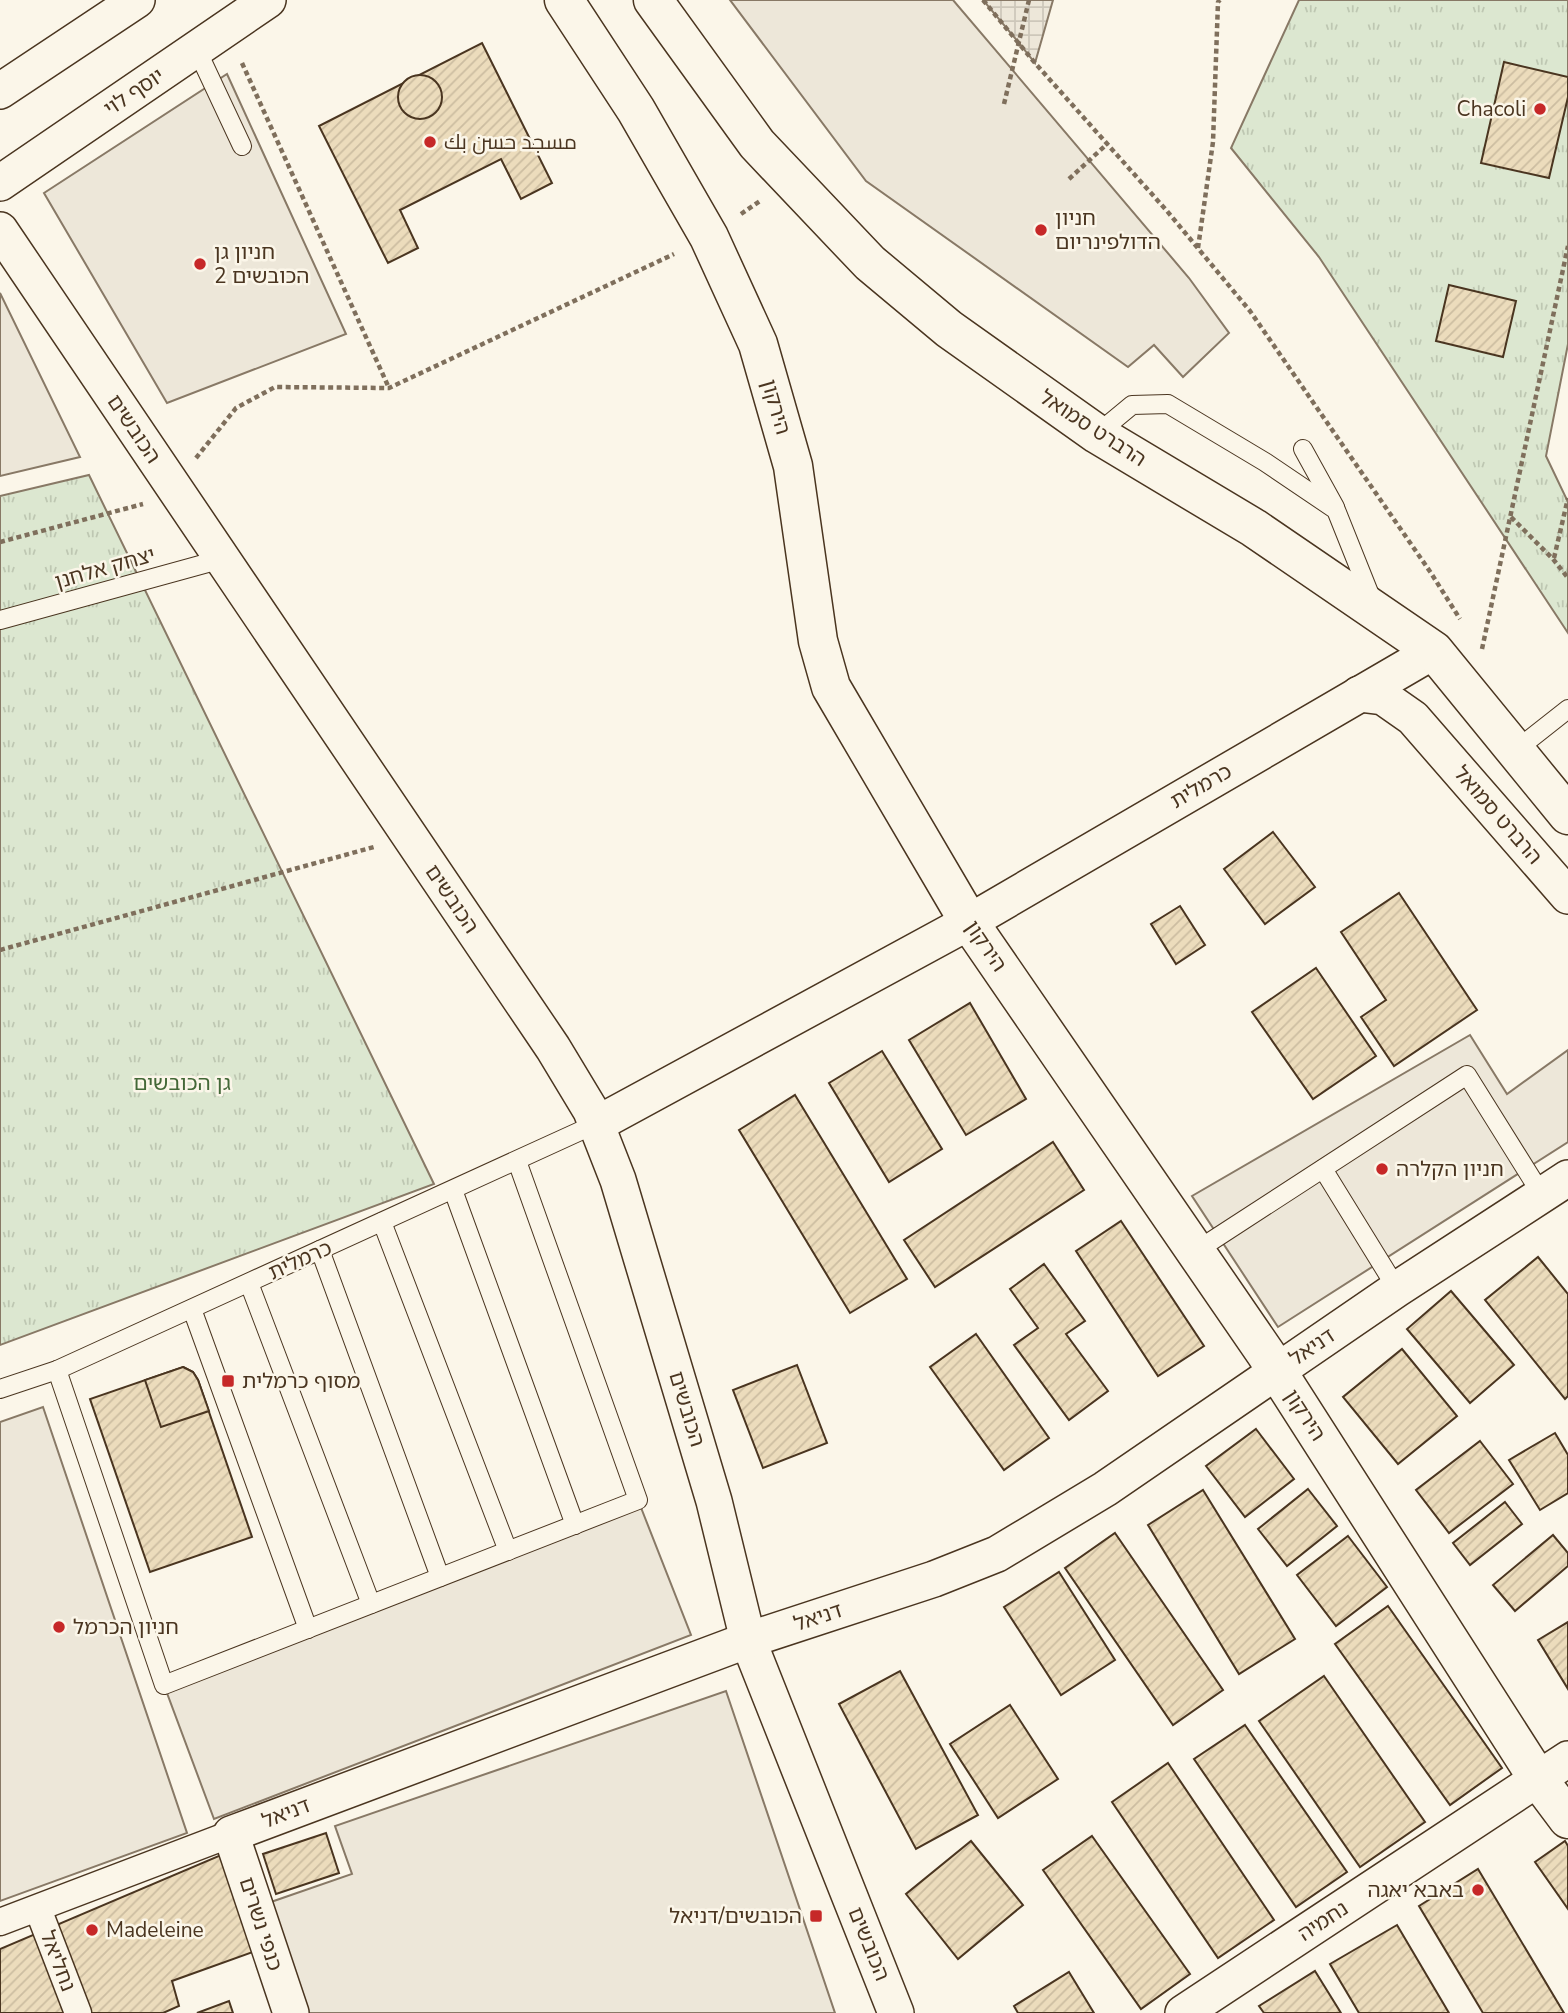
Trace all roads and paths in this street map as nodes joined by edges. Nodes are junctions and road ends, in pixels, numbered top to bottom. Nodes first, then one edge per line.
1 (137, 0) edge
2 (268, 0) edge
3 (564, 0) edge
4 (653, 0) edge
5 (983, 0) edge
6 (1029, 0) edge
7 (1220, 0) edge
8 (227, 29) junction
9 (1018, 43) junction
10 (197, 50) junction
11 (0, 91) edge
12 (1004, 104) dead end
13 (1107, 144) junction
14 (242, 146) dead end
15 (789, 179) junction
16 (1069, 179) dead end
17 (0, 183) edge
18 (0, 230) edge
19 (709, 237) junction
20 (1568, 246) edge
21 (1198, 248) junction
22 (0, 254) edge
23 (389, 388) junction
24 (1097, 434) junction
25 (1303, 449) dead end
26 (168, 490) junction
27 (1568, 498) edge
28 (1336, 510) junction
29 (1510, 516) junction
30 (0, 542) edge
31 (1553, 559) junction
32 (216, 561) junction
33 (1568, 578) edge
34 (1376, 610) junction
35 (0, 621) edge
36 (1466, 629) dead end
37 (1476, 645) dead end
38 (1434, 651) junction
39 (1359, 694) junction
40 (1568, 709) edge
41 (1516, 750) junction
42 (1568, 815) edge
43 (397, 840) junction
44 (1568, 896) edge
45 (969, 922) junction
46 (0, 950) edge
47 (591, 1126) junction
48 (517, 1161) junction
49 (1323, 1169) junction
50 (1555, 1186) edge
51 (453, 1190) junction
52 (382, 1222) junction
53 (320, 1250) junction
54 (1196, 1251) junction
55 (249, 1283) junction
56 (1397, 1289) junction
57 (192, 1309) junction
58 (57, 1370) junction
59 (1277, 1371) junction
60 (0, 1389) edge
61 (575, 1525) junction
62 (508, 1551) junction
63 (440, 1577) junction
64 (371, 1604) junction
65 (308, 1629) junction
66 (748, 1640) junction
67 (1553, 1769) edge
68 (1568, 1819) edge
69 (231, 1834) junction
70 (38, 1909) junction
71 (0, 1922) edge
72 (78, 2013) edge
73 (290, 2013) edge
74 (896, 2013) edge
75 (1183, 2013) edge

1 - 11 street
2 - 8 street, יוסף לוי
3 - 19 main road, הירקון
4 - 15 main road, הרברט סמואל
5 - 9 path
6 - 9 path
7 - 21 path
8 - 10 street, יוסף לוי
8 - 23 path
9 - 12 path
9 - 13 path
10 - 14 lane
10 - 17 street, יוסף לוי
13 - 16 path
13 - 21 path
15 - 19 path
15 - 24 main road, הרברט סמואל
18 - 26 street, הכובשים
19 - 23 path
19 - 45 main road, הירקון
20 - 29 path
21 - 36 path
22 - 26 lane, הכובשים
23 - 26 path
24 - 28 lane
24 - 34 main road, הרברט סמואל
25 - 28 lane
26 - 30 path
26 - 32 street, הכובשים
27 - 31 path
28 - 34 lane
29 - 31 path
29 - 37 path
31 - 33 path
32 - 35 lane, יצחק אלחנן
32 - 43 lane, הכובשים
32 - 47 street, הכובשים
34 - 38 main road, הרברט סמואל
38 - 39 street, כרמלית
38 - 41 main road, הרברט סמואל
39 - 44 street, הרברט סמואל
39 - 45 street, כרמלית
40 - 41 lane
41 - 42 main road, הרברט סמואל
43 - 46 path
43 - 47 lane, הכובשים
45 - 47 street, כרמלית
45 - 54 main road, הירקון
47 - 48 lane, כרמלית
47 - 66 street, הכובשים
48 - 51 lane, כרמלית
48 - 61 lane
49 - 50 lane
49 - 54 lane
49 - 56 lane
50 - 56 street, דניאל
51 - 52 lane, כרמלית
51 - 61 lane
52 - 53 lane, כרמלית
52 - 62 lane
53 - 55 lane, כרמלית
53 - 63 lane
54 - 59 main road, הירקון
55 - 57 lane, כרמלית
55 - 64 lane
56 - 59 street, דניאל
57 - 58 lane, כרמלית
57 - 65 lane
58 - 60 lane, כרמלית
58 - 65 lane
59 - 66 street, דניאל
59 - 67 main road, הירקון
61 - 62 lane
62 - 63 lane
63 - 64 lane
64 - 65 lane
66 - 69 street, דניאל
66 - 74 street, הכובשים
67 - 68 main road, הירקון
67 - 75 street, נחמיה
69 - 70 street, דניאל
69 - 73 street, כנפי נשרים
70 - 71 street, דניאל
70 - 72 street, נחליאל

